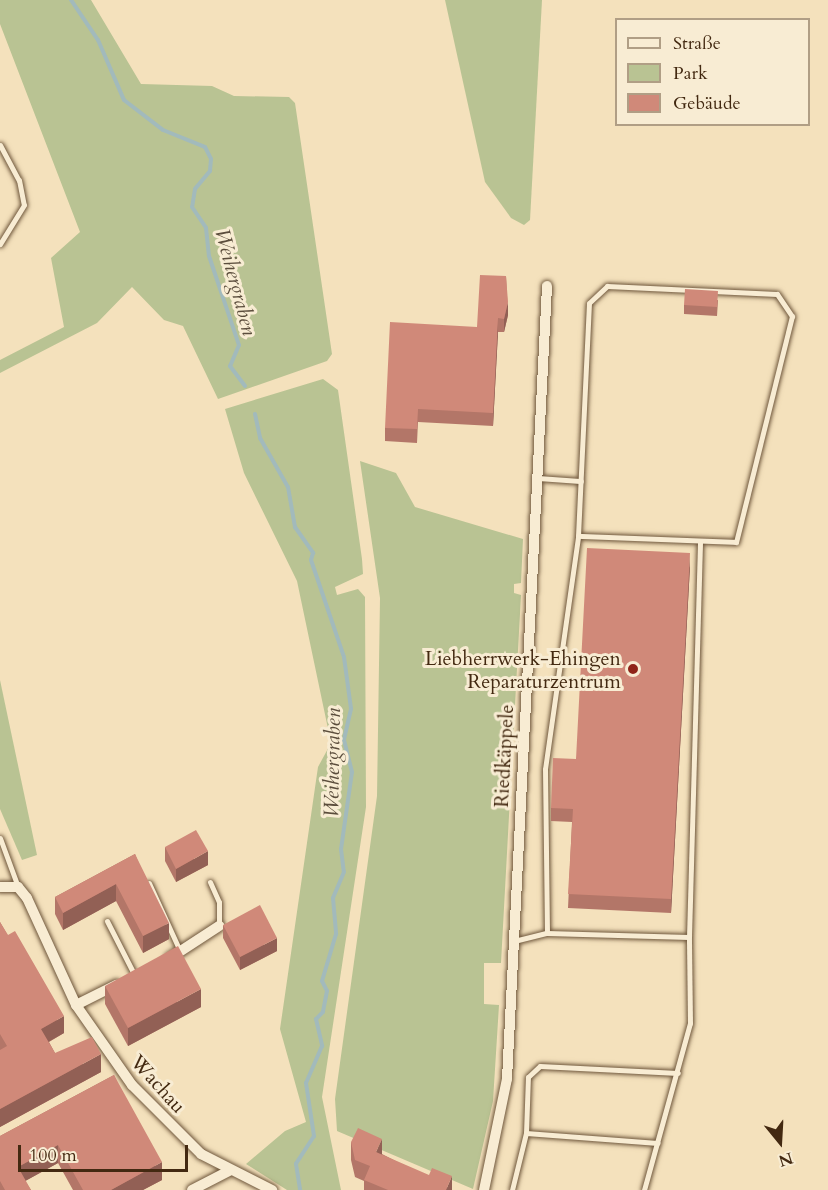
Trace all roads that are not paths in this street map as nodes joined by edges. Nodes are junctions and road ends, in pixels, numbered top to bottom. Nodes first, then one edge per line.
1 (0, 145) edge
2 (0, 244) edge
3 (547, 286) dead end
4 (537, 478) junction
5 (581, 481) junction
6 (578, 536) junction
7 (700, 541) junction
8 (0, 838) edge
9 (148, 881) edge
10 (210, 882) dead end
11 (0, 887) edge
12 (18, 887) junction
13 (107, 921) dead end
14 (219, 926) joint
15 (547, 933) junction
16 (689, 937) junction
17 (513, 941) junction
18 (180, 953) junction
19 (144, 971) junction
20 (76, 1005) junction
21 (678, 1073) junction
22 (526, 1132) junction
23 (658, 1143) junction
24 (229, 1171) junction
25 (192, 1190) edge
26 (272, 1190) edge
27 (484, 1190) edge
28 (512, 1190) edge
29 (644, 1190) edge

1 - 2 lane
3 - 4 street, Riedkäppele
4 - 5 lane
4 - 17 street, Riedkäppele
5 - 6 lane
5 - 7 lane
6 - 7 lane
6 - 15 lane
7 - 16 lane
8 - 12 lane
9 - 18 lane
10 - 14 lane
11 - 12 street
12 - 20 street, Wachau
13 - 19 lane
14 - 18 street
15 - 16 lane
15 - 17 lane
16 - 21 lane
17 - 27 street, Riedkäppele
18 - 19 street
19 - 20 street
20 - 24 street, Wachau
21 - 22 lane
21 - 23 lane
22 - 23 lane
22 - 28 lane
23 - 29 lane
24 - 25 street
24 - 26 street, Wachau

